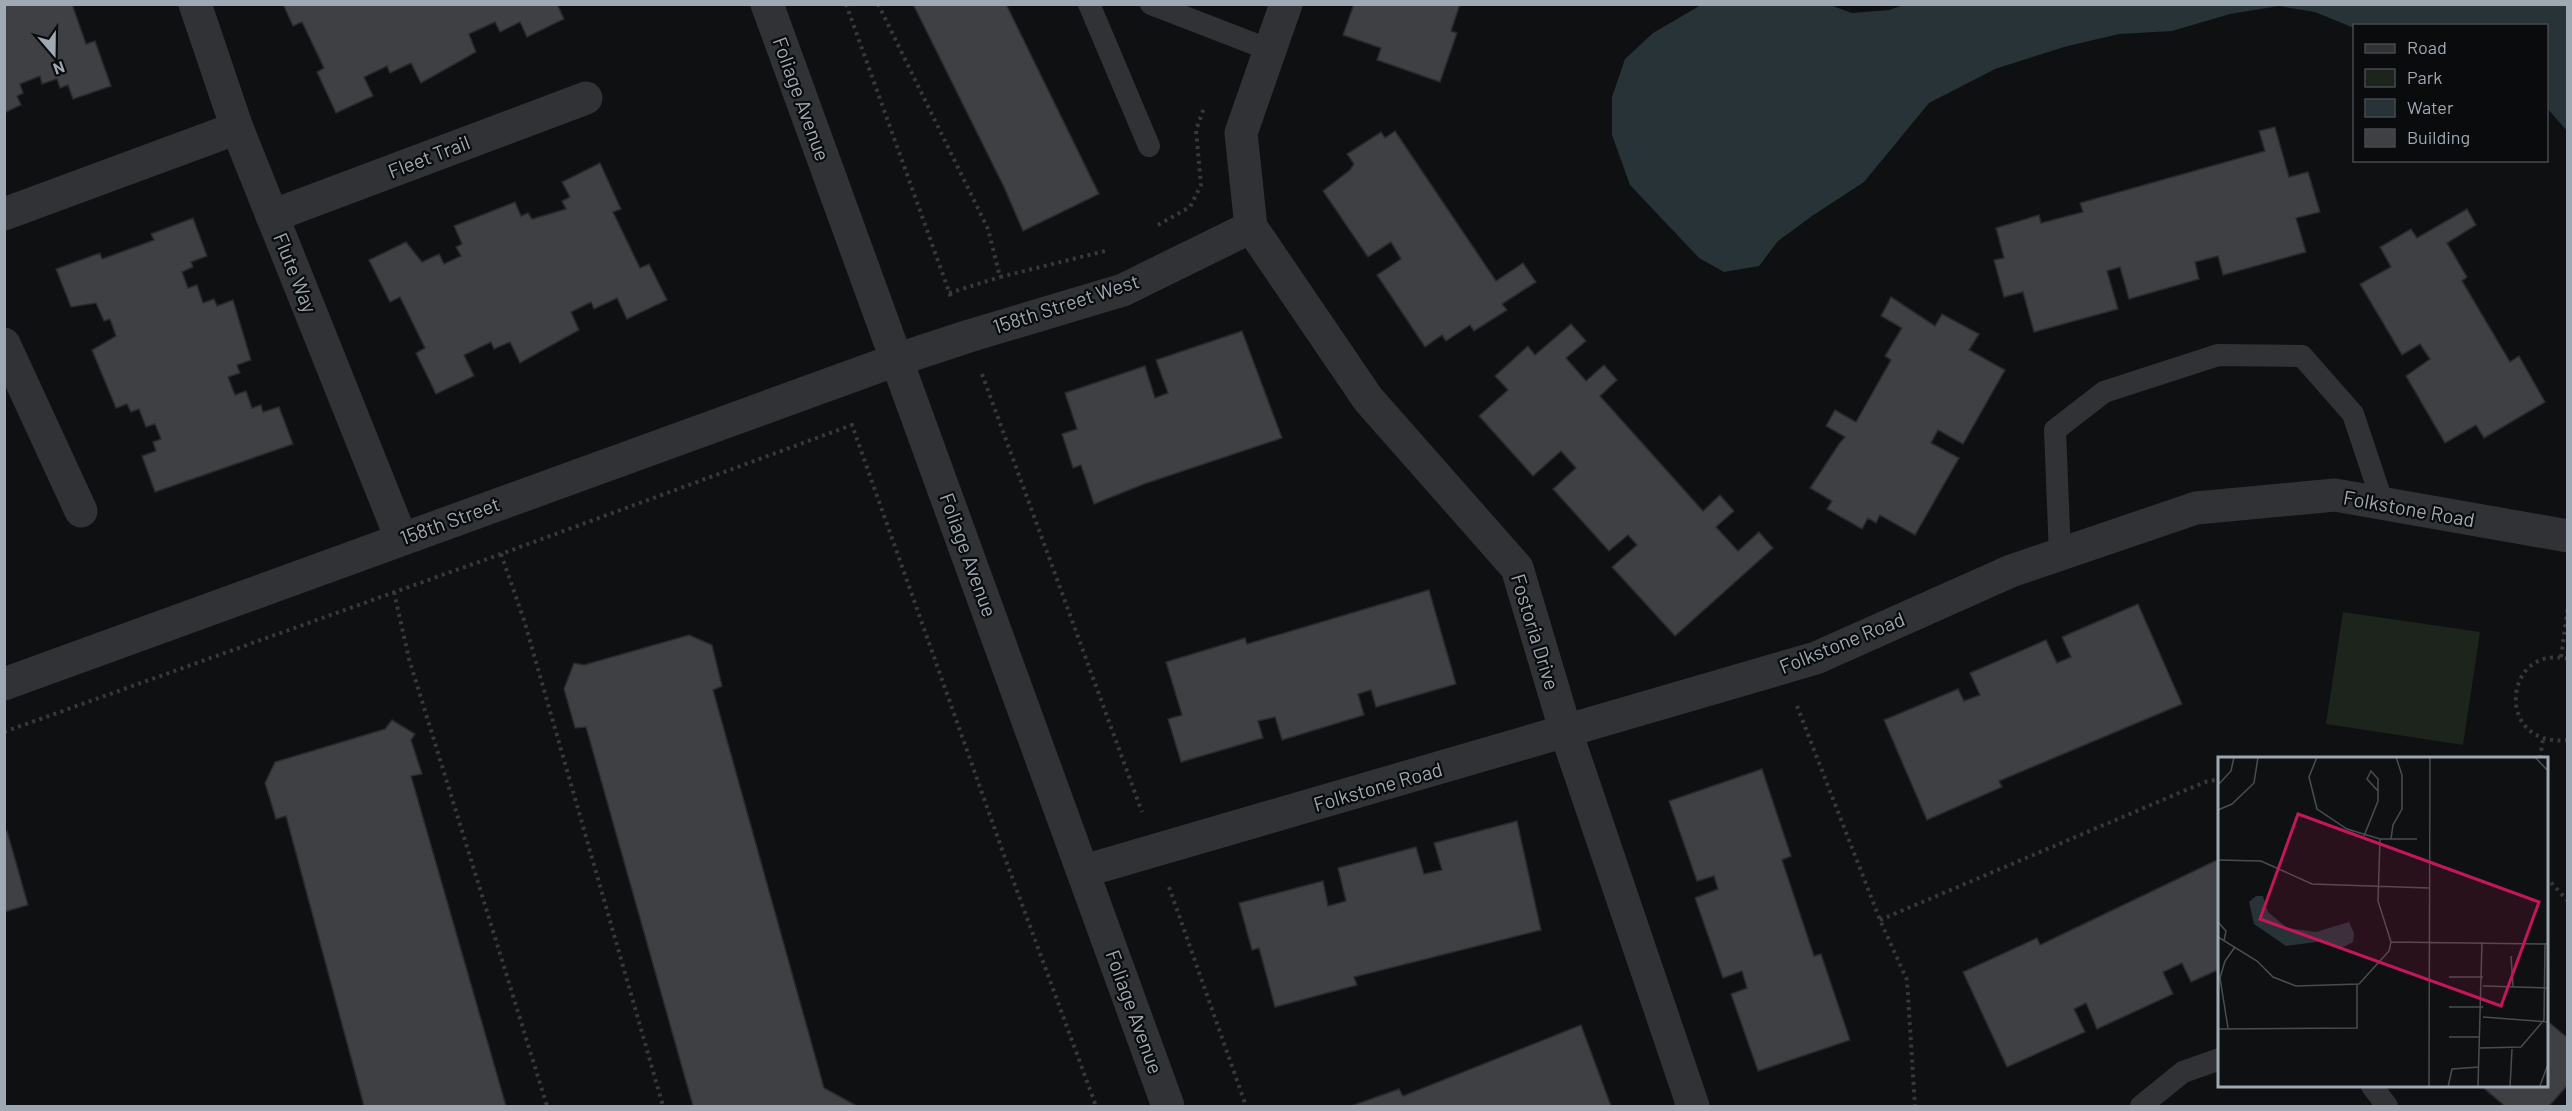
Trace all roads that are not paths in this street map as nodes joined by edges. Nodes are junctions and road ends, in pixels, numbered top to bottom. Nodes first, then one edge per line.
1 (195, 4) edge
2 (767, 4) edge
3 (1089, 4) edge
4 (1151, 4) edge
5 (1286, 4) edge
6 (1270, 50) junction
7 (586, 98) dead end
8 (237, 128) junction
9 (1149, 146) dead end
10 (4, 214) edge
11 (272, 216) junction
12 (1251, 226) junction
13 (4, 344) edge
14 (896, 360) junction
15 (2384, 504) junction
16 (81, 511) dead end
17 (2568, 536) edge
18 (401, 538) junction
19 (2060, 555) junction
20 (4, 684) edge
21 (1566, 732) junction
22 (1084, 871) junction
23 (2218, 1060) edge
24 (2373, 1087) edge
25 (1168, 1107) edge
26 (1693, 1107) edge
27 (2141, 1107) edge
28 (2387, 1107) edge

1 - 8 street, Flute Way
2 - 14 street, Foliage Avenue
3 - 9 lane
4 - 6 lane
5 - 6 street
6 - 12 street
7 - 11 street, Fleet Trail
8 - 10 street
8 - 11 street, Flute Way
11 - 18 street, Flute Way
12 - 14 street, 158th Street West
12 - 21 street, Fostoria Drive
13 - 16 street
14 - 18 street, 158th Street
14 - 22 street, Foliage Avenue
15 - 17 street, Folkstone Road
15 - 19 street, Folkstone Road
15 - 19 lane
18 - 20 street, 158th Street
19 - 21 street, Folkstone Road
21 - 22 street, Folkstone Road
21 - 26 street, Fostoria Drive
22 - 25 street, Foliage Avenue
23 - 27 lane
24 - 28 lane

